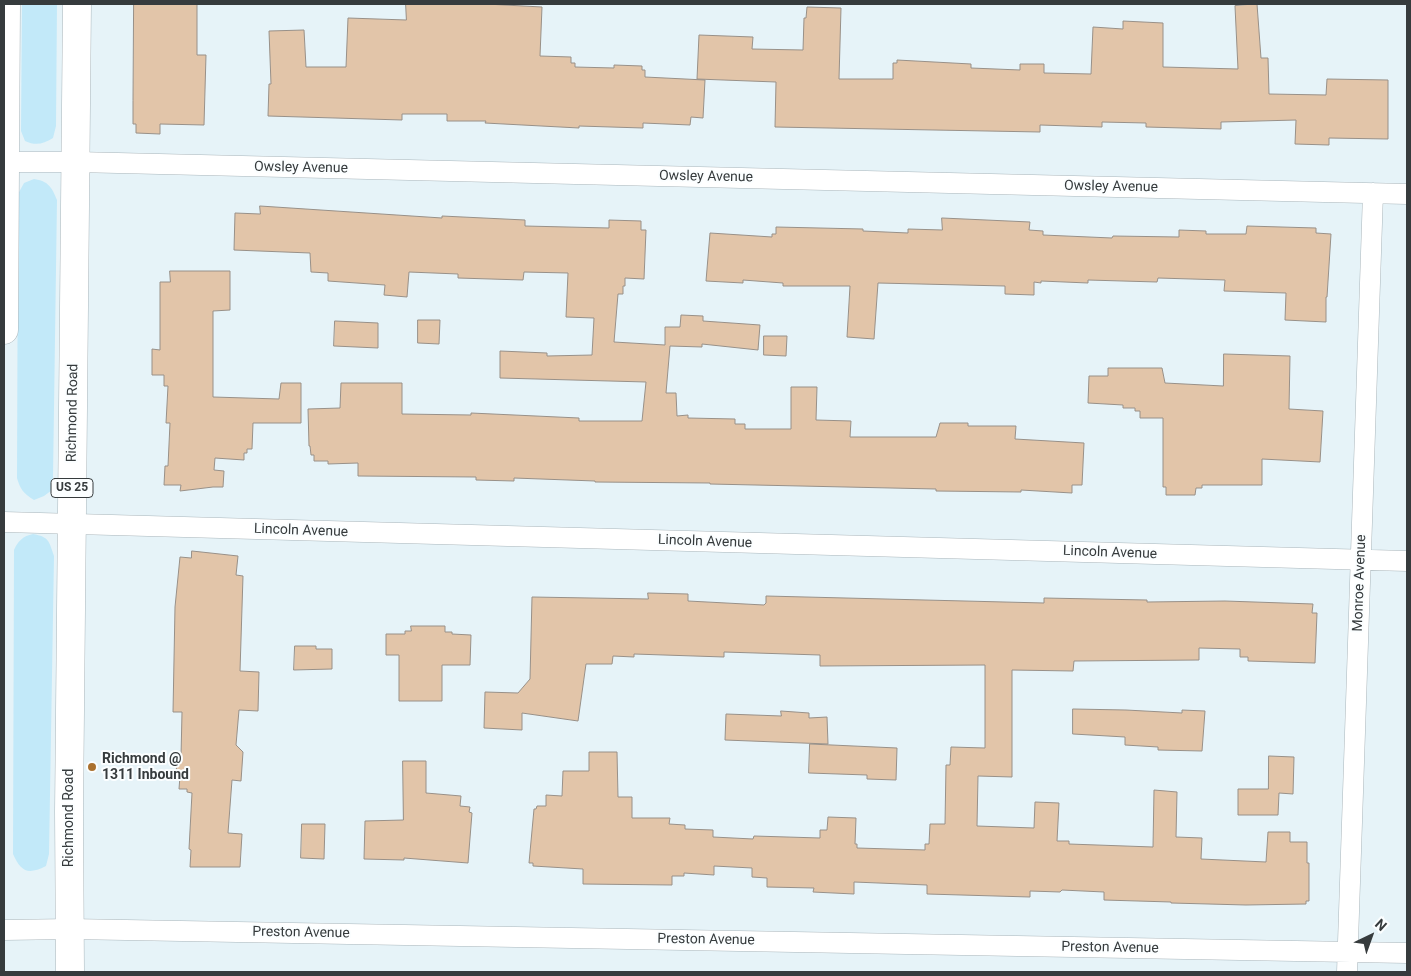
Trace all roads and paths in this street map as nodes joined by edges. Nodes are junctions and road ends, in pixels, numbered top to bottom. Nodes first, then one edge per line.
1 (6, 4) edge
2 (76, 4) edge
3 (6, 162) junction
4 (76, 162) junction
5 (1373, 193) junction
6 (1407, 194) edge
7 (4, 330) edge
8 (4, 522) edge
9 (71, 524) junction
10 (1361, 560) junction
11 (1407, 561) edge
12 (70, 929) junction
13 (4, 930) edge
14 (1348, 952) junction
15 (1407, 953) edge
16 (70, 972) edge
17 (1347, 972) edge

1 - 3 main road
2 - 4 main road, Richmond Road / US 25
3 - 4 street, Owsley Avenue
3 - 7 main road
4 - 5 street, Owsley Avenue
4 - 9 main road, Richmond Road / US 25
5 - 6 street, Owsley Avenue
5 - 10 street, Monroe Avenue
8 - 9 street, Lincoln Avenue
9 - 10 street, Lincoln Avenue
9 - 12 main road, Richmond Road / US 25
10 - 11 street, Lincoln Avenue
10 - 14 street, Monroe Avenue
12 - 13 street, Preston Avenue
12 - 14 street, Preston Avenue
12 - 16 main road, Richmond Road / US 25
14 - 15 street, Preston Avenue
14 - 17 street, Monroe Avenue

